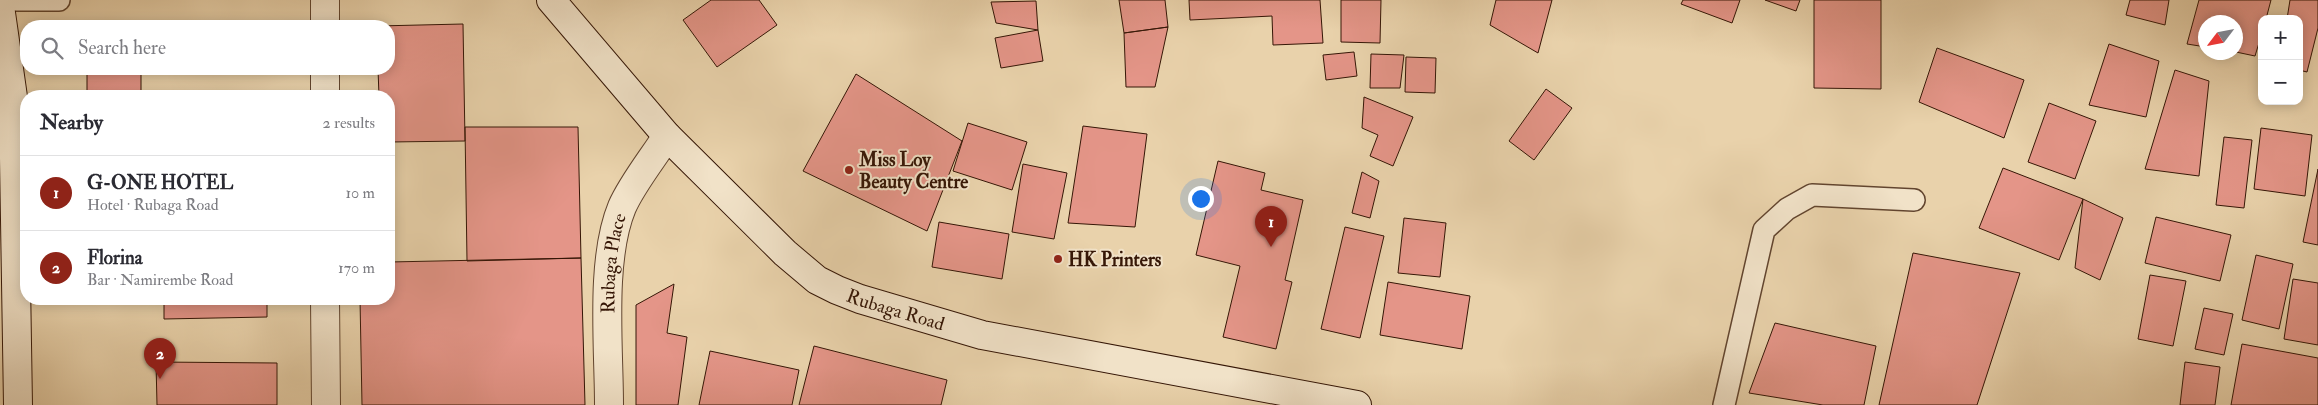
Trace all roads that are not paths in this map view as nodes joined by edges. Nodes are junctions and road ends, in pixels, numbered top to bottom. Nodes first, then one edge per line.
1 (0, 0) edge
2 (59, 0) edge
3 (325, 0) edge
4 (551, 0) edge
5 (0, 6) edge
6 (325, 20) edge
7 (325, 75) edge
8 (325, 90) edge
9 (666, 136) junction
10 (1914, 200) dead end
11 (326, 305) edge
12 (1350, 404) edge
13 (18, 405) edge
14 (326, 405) edge
15 (609, 405) edge
16 (1724, 405) edge

1 - 2 lane
3 - 6 main road
4 - 9 main road, Rubaga Road
5 - 13 main road
7 - 8 main road
9 - 12 main road, Rubaga Road
9 - 15 main road, Rubaga Place
10 - 16 lane
11 - 14 main road

